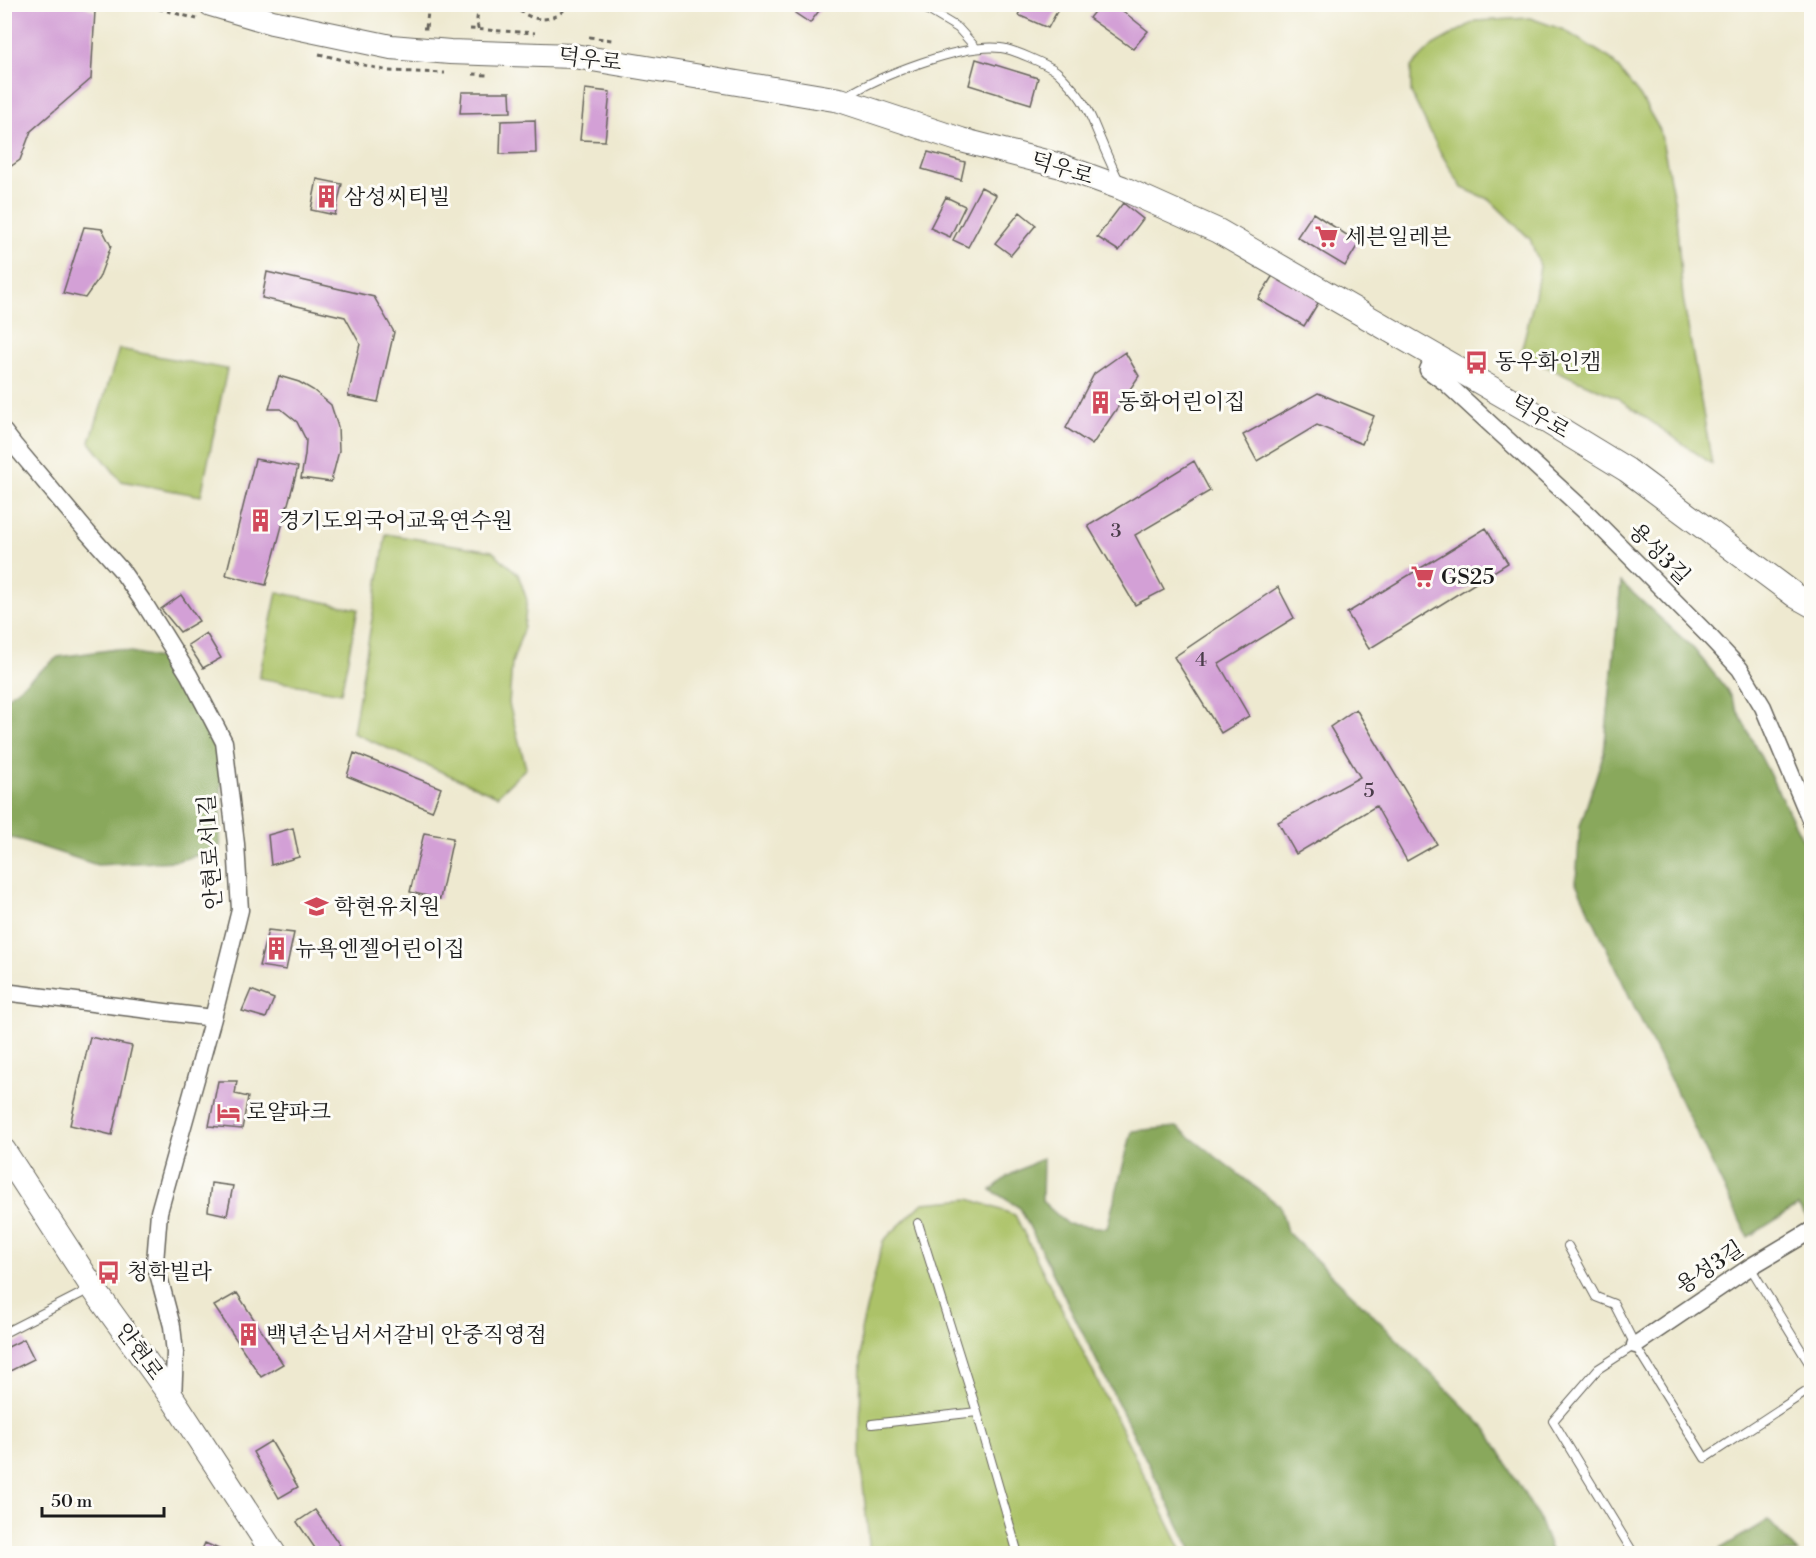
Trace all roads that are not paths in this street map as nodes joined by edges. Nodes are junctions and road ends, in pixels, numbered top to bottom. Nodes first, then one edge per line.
1 (211, 4) edge
2 (918, 4) edge
3 (976, 48) junction
4 (840, 100) junction
5 (1122, 188) junction
6 (1435, 354) junction
7 (4, 432) edge
8 (1812, 605) edge
9 (1812, 824) edge
10 (4, 992) edge
11 (213, 1017) junction
12 (4, 1151) edge
13 (918, 1223) dead end
14 (1812, 1230) edge
15 (1568, 1246) dead end
16 (1750, 1267) junction
17 (93, 1288) junction
18 (4, 1333) edge
19 (1635, 1345) junction
20 (1812, 1368) edge
21 (1812, 1388) edge
22 (173, 1400) junction
23 (977, 1412) junction
24 (872, 1424) dead end
25 (274, 1553) edge
26 (1018, 1554) edge
27 (1634, 1554) edge

1 - 4 street, 덕우로
2 - 3 lane
3 - 4 lane
3 - 5 lane
4 - 5 street, 덕우로
5 - 6 street, 덕우로
6 - 8 street, 덕우로
6 - 9 street, 용성3길
7 - 11 street, 안현로서1길
10 - 11 street
11 - 22 street, 안현로서1길
12 - 17 street, 안현로
13 - 23 lane
14 - 16 street, 용성3길
15 - 19 lane
16 - 19 street, 용성3길
16 - 20 lane
17 - 18 lane
17 - 22 street, 안현로
19 - 21 lane
19 - 27 lane
22 - 25 street, 안현로
23 - 24 lane
23 - 26 lane

